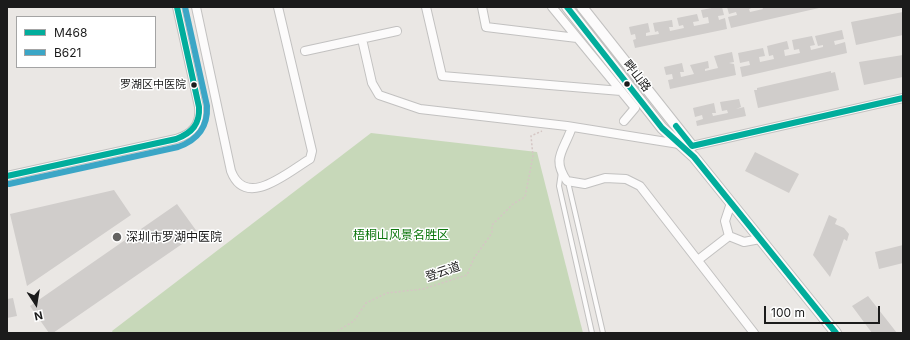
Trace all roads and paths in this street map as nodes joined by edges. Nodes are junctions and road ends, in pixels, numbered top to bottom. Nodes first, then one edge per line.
1 (177, 7) edge
2 (196, 7) edge
3 (278, 7) edge
4 (426, 7) edge
5 (482, 7) edge
6 (552, 7) edge
7 (567, 7) edge
8 (582, 7) edge
9 (397, 31) dead end
10 (577, 38) junction
11 (362, 39) junction
12 (305, 51) dead end
13 (621, 91) junction
14 (903, 98) edge
15 (624, 121) dead end
16 (572, 127) junction
17 (545, 130) dead end
18 (679, 144) junction
19 (692, 146) joint
20 (561, 172) junction
21 (7, 176) edge
22 (568, 181) junction
23 (731, 203) junction
24 (729, 236) junction
25 (760, 239) junction
26 (698, 260) junction
27 (334, 333) edge
28 (592, 333) edge
29 (603, 333) edge
30 (754, 333) edge
31 (836, 333) edge

1 - 21 street
2 - 3 street
4 - 13 street
5 - 10 street
6 - 10 street
7 - 18 street, 畔山路
8 - 19 street, 畔山路
9 - 11 street
10 - 13 street
11 - 12 street
11 - 16 street
13 - 15 street
14 - 19 street
16 - 18 street
16 - 20 street
17 - 27 path, 登云道
18 - 23 street, 畔山路
20 - 22 street
20 - 28 lane
22 - 26 street
22 - 29 lane
23 - 24 street
23 - 25 street, 畔山路
24 - 25 street
24 - 26 street
25 - 31 street, 畔山路
26 - 30 street

